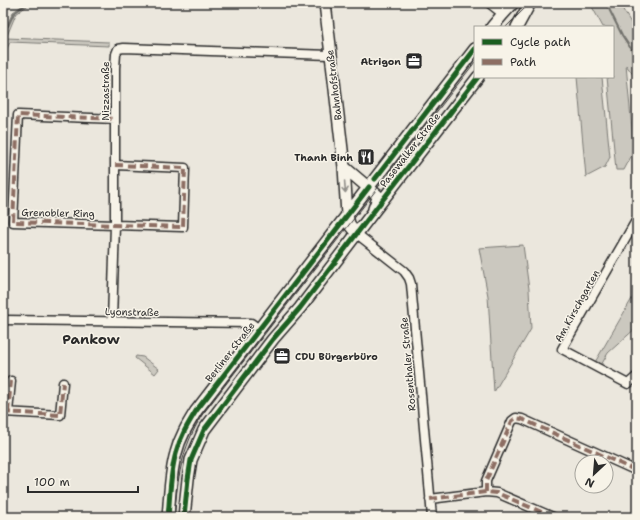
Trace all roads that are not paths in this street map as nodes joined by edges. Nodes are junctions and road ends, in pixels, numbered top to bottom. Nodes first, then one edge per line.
1 (325, 3) edge
2 (489, 3) edge
3 (514, 3) edge
4 (530, 3) edge
5 (503, 14) junction
6 (518, 25) edge
7 (493, 26) edge
8 (474, 50) edge
9 (330, 55) junction
10 (477, 78) edge
11 (439, 97) junction
12 (454, 108) junction
13 (115, 119) junction
14 (115, 165) junction
15 (344, 167) junction
16 (369, 187) junction
17 (374, 211) junction
18 (347, 215) junction
19 (637, 219) edge
20 (115, 225) junction
21 (357, 234) junction
22 (3, 320) edge
23 (112, 321) junction
24 (260, 329) junction
25 (637, 376) edge
26 (11, 381) dead end
27 (63, 383) dead end
28 (6, 412) edge
29 (637, 471) edge
30 (486, 492) junction
31 (430, 499) junction
32 (168, 517) edge
33 (184, 517) edge
34 (432, 517) edge
35 (553, 517) edge

1 - 9 main road, Bahnhofstraße
2 - 5 street
3 - 5 main road
4 - 6 main road
5 - 6 main road
5 - 7 main road
8 - 11 main road, Pasewalker Straße
9 - 13 street, Nizzastraße
9 - 15 main road, Bahnhofstraße
10 - 12 main road, Pasewalker Straße
11 - 12 main road
11 - 16 main road, Pasewalker Straße
12 - 17 main road, Pasewalker Straße
13 - 14 street, Nizzastraße
13 - 20 street, Grenobler Ring
14 - 20 street, Nizzastraße
14 - 20 street
15 - 16 main road
15 -> 18 main road, Bahnhofstraße
16 - 17 main road
16 - 18 main road, Pasewalker Straße
17 - 21 main road, Pasewalker Straße
18 - 21 main road
18 - 24 main road, Berliner Straße
19 - 25 street, Am Kirschgarten
20 - 23 street, Nizzastraße
21 - 31 street, Rosenthaler Straße
21 - 33 main road
22 - 23 street, Lyonstraße
23 - 24 street, Lyonstraße
24 - 32 main road, Berliner Straße
26 - 28 street
27 - 28 street
29 - 30 street
30 - 31 street
30 - 35 street
31 - 34 street, Rosenthaler Straße

